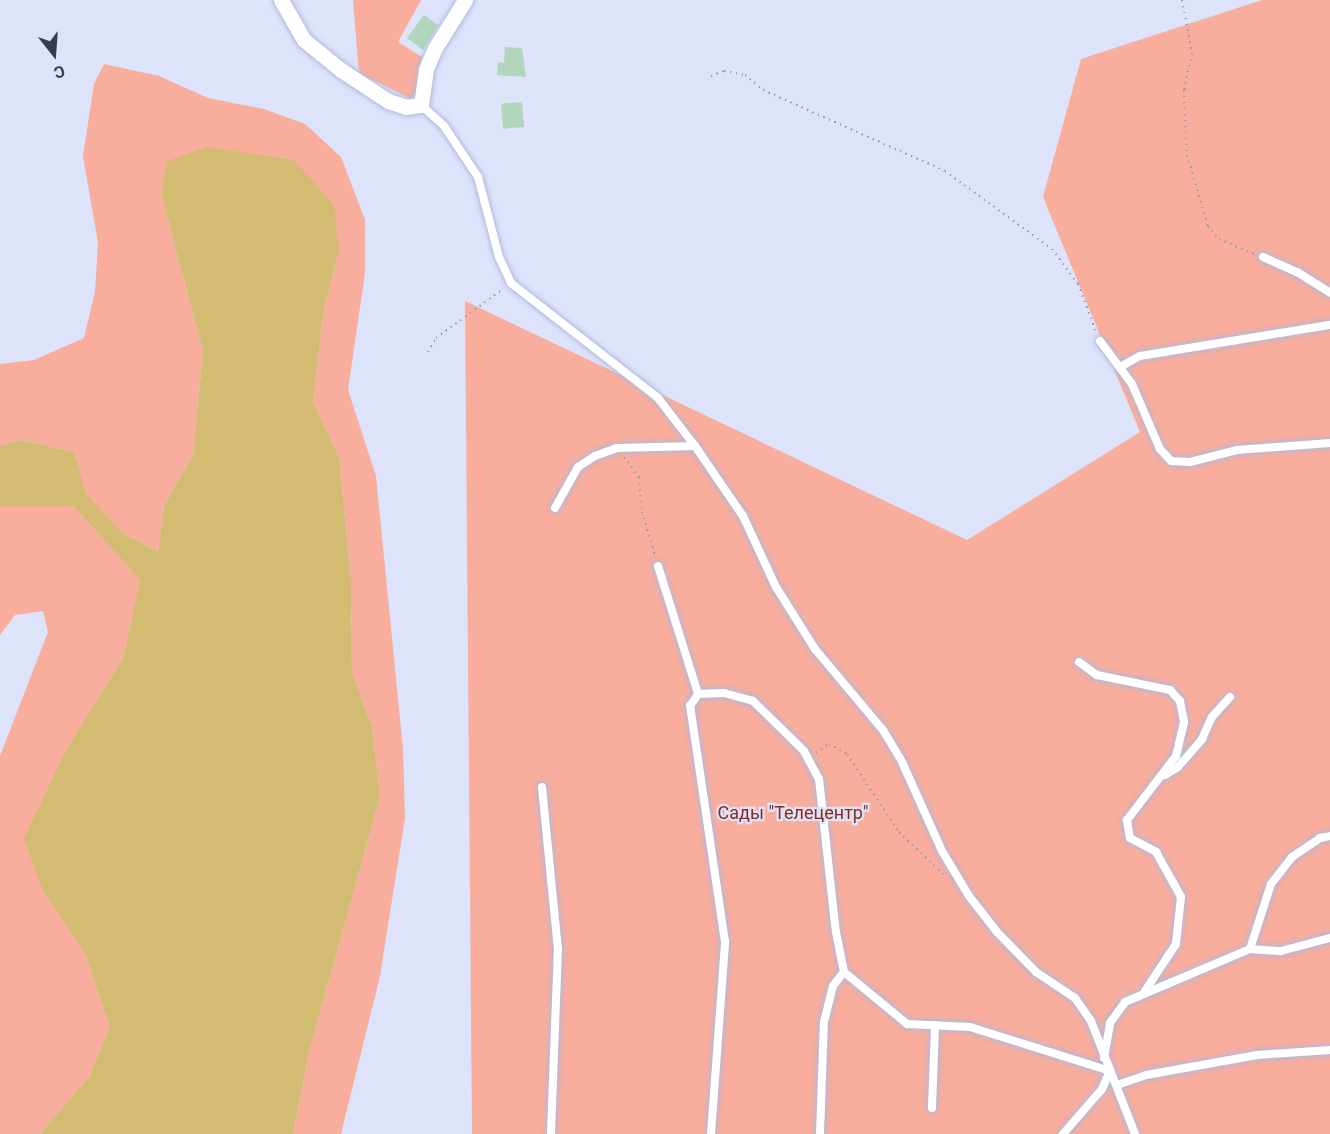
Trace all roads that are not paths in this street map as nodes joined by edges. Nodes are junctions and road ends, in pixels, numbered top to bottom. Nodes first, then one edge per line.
1 (281, 0) edge
2 (465, 0) edge
3 (421, 105) junction
4 (1263, 258) road end
5 (1330, 293) edge
6 (1330, 325) edge
7 (1100, 341) road end
8 (1120, 367) junction
9 (1330, 443) edge
10 (695, 446) junction
11 (555, 508) dead end
12 (658, 566) road end
13 (1079, 662) dead end
14 (698, 694) junction
15 (1230, 697) dead end
16 (1162, 777) junction
17 (542, 787) dead end
18 (1330, 836) edge
19 (1330, 938) edge
20 (1250, 949) junction
21 (844, 972) junction
22 (1145, 991) junction
23 (935, 1025) junction
24 (1330, 1050) edge
25 (1104, 1060) junction
26 (1110, 1071) junction
27 (1117, 1085) junction
28 (932, 1108) dead end
29 (550, 1134) edge
30 (711, 1134) edge
31 (820, 1134) edge
32 (1063, 1134) edge
33 (1135, 1134) edge

1 - 3 street
2 - 3 street
3 - 10 lane
4 - 5 lane
6 - 8 lane
7 - 8 lane
8 - 9 lane
10 - 11 lane
10 - 25 lane
12 - 14 lane
13 - 16 lane
14 - 21 lane
14 - 30 lane
15 - 16 lane
16 - 22 lane
17 - 29 lane
18 - 20 lane
19 - 20 lane
20 - 22 lane
21 - 23 lane
21 - 31 lane
22 - 25 lane
23 - 26 lane
23 - 28 lane
24 - 27 lane
25 - 26 lane
26 - 27 lane
26 - 32 lane
27 - 33 lane

